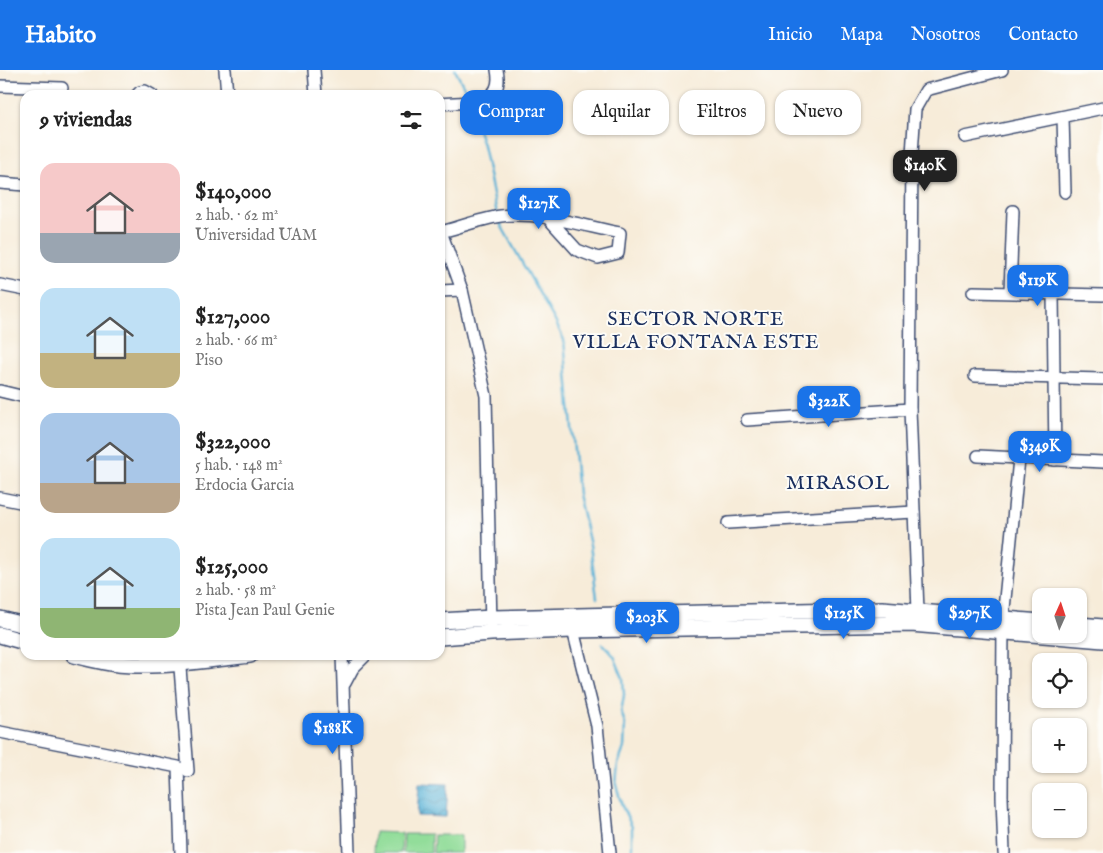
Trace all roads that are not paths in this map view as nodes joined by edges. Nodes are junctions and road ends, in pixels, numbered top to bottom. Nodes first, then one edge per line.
1 (225, 70) edge
2 (314, 70) edge
3 (497, 70) edge
4 (1002, 70) edge
5 (0, 86) edge
6 (62, 88) dead end
7 (227, 90) edge
8 (316, 90) edge
9 (445, 103) edge
10 (1103, 108) edge
11 (1063, 116) junction
12 (965, 137) dead end
13 (0, 183) edge
14 (20, 185) edge
15 (1065, 192) dead end
16 (1013, 211) dead end
17 (548, 218) junction
18 (445, 230) edge
19 (445, 244) edge
20 (0, 285) edge
21 (20, 289) edge
22 (462, 290) junction
23 (445, 291) edge
24 (973, 292) dead end
25 (1010, 292) junction
26 (1053, 294) junction
27 (1103, 295) edge
28 (975, 376) dead end
29 (1053, 377) junction
30 (1103, 379) edge
31 (0, 392) edge
32 (20, 396) edge
33 (910, 410) junction
34 (747, 420) dead end
35 (978, 456) dead end
36 (1055, 460) junction
37 (1103, 462) edge
38 (1019, 465) junction
39 (0, 498) edge
40 (20, 502) edge
41 (914, 512) junction
42 (728, 524) dead end
43 (918, 610) junction
44 (656, 614) junction
45 (543, 616) junction
46 (492, 618) junction
47 (0, 619) edge
48 (445, 622) edge
49 (1032, 623) edge
50 (20, 624) edge
51 (1003, 626) junction
52 (1032, 627) edge
53 (573, 630) junction
54 (491, 633) junction
55 (0, 635) edge
56 (445, 637) edge
57 (1103, 640) edge
58 (20, 641) edge
59 (96, 660) edge
60 (172, 660) edge
61 (179, 660) edge
62 (342, 660) edge
63 (359, 660) edge
64 (344, 685) junction
65 (0, 732) edge
66 (188, 771) dead end
67 (181, 853) edge
68 (349, 853) edge
69 (610, 853) edge
70 (1004, 853) edge

1 - 7 street
2 - 8 street
3 - 9 street
4 - 33 street
5 - 6 street
10 - 11 street
11 - 12 street
11 - 15 street
13 - 14 street
16 - 25 street
17 - 17 street
17 - 18 street
19 - 22 street
20 - 21 street
22 - 23 street
22 - 46 street
24 - 25 street
25 - 26 street
26 - 27 street
26 - 29 street
28 - 29 street
29 - 30 street
29 - 36 street
31 - 32 street
33 - 34 street
33 - 41 street
35 - 38 street
36 - 37 street
36 - 38 street
38 - 51 street
39 - 40 street
41 - 42 street
41 - 43 street
43 - 44 main road
43 - 51 main road
44 - 45 main road
44 - 53 main road
45 - 46 main road
45 - 53 main road
46 - 48 main road
46 - 54 street
47 - 50 main road
49 - 51 main road
51 - 52 main road
51 - 53 main road
51 - 57 main road
51 - 70 street
53 - 54 main road
53 - 69 street
54 - 56 main road
55 - 58 main road
59 - 60 main road
61 - 66 street
62 - 64 street
63 - 64 street
64 - 68 street
65 - 67 street

